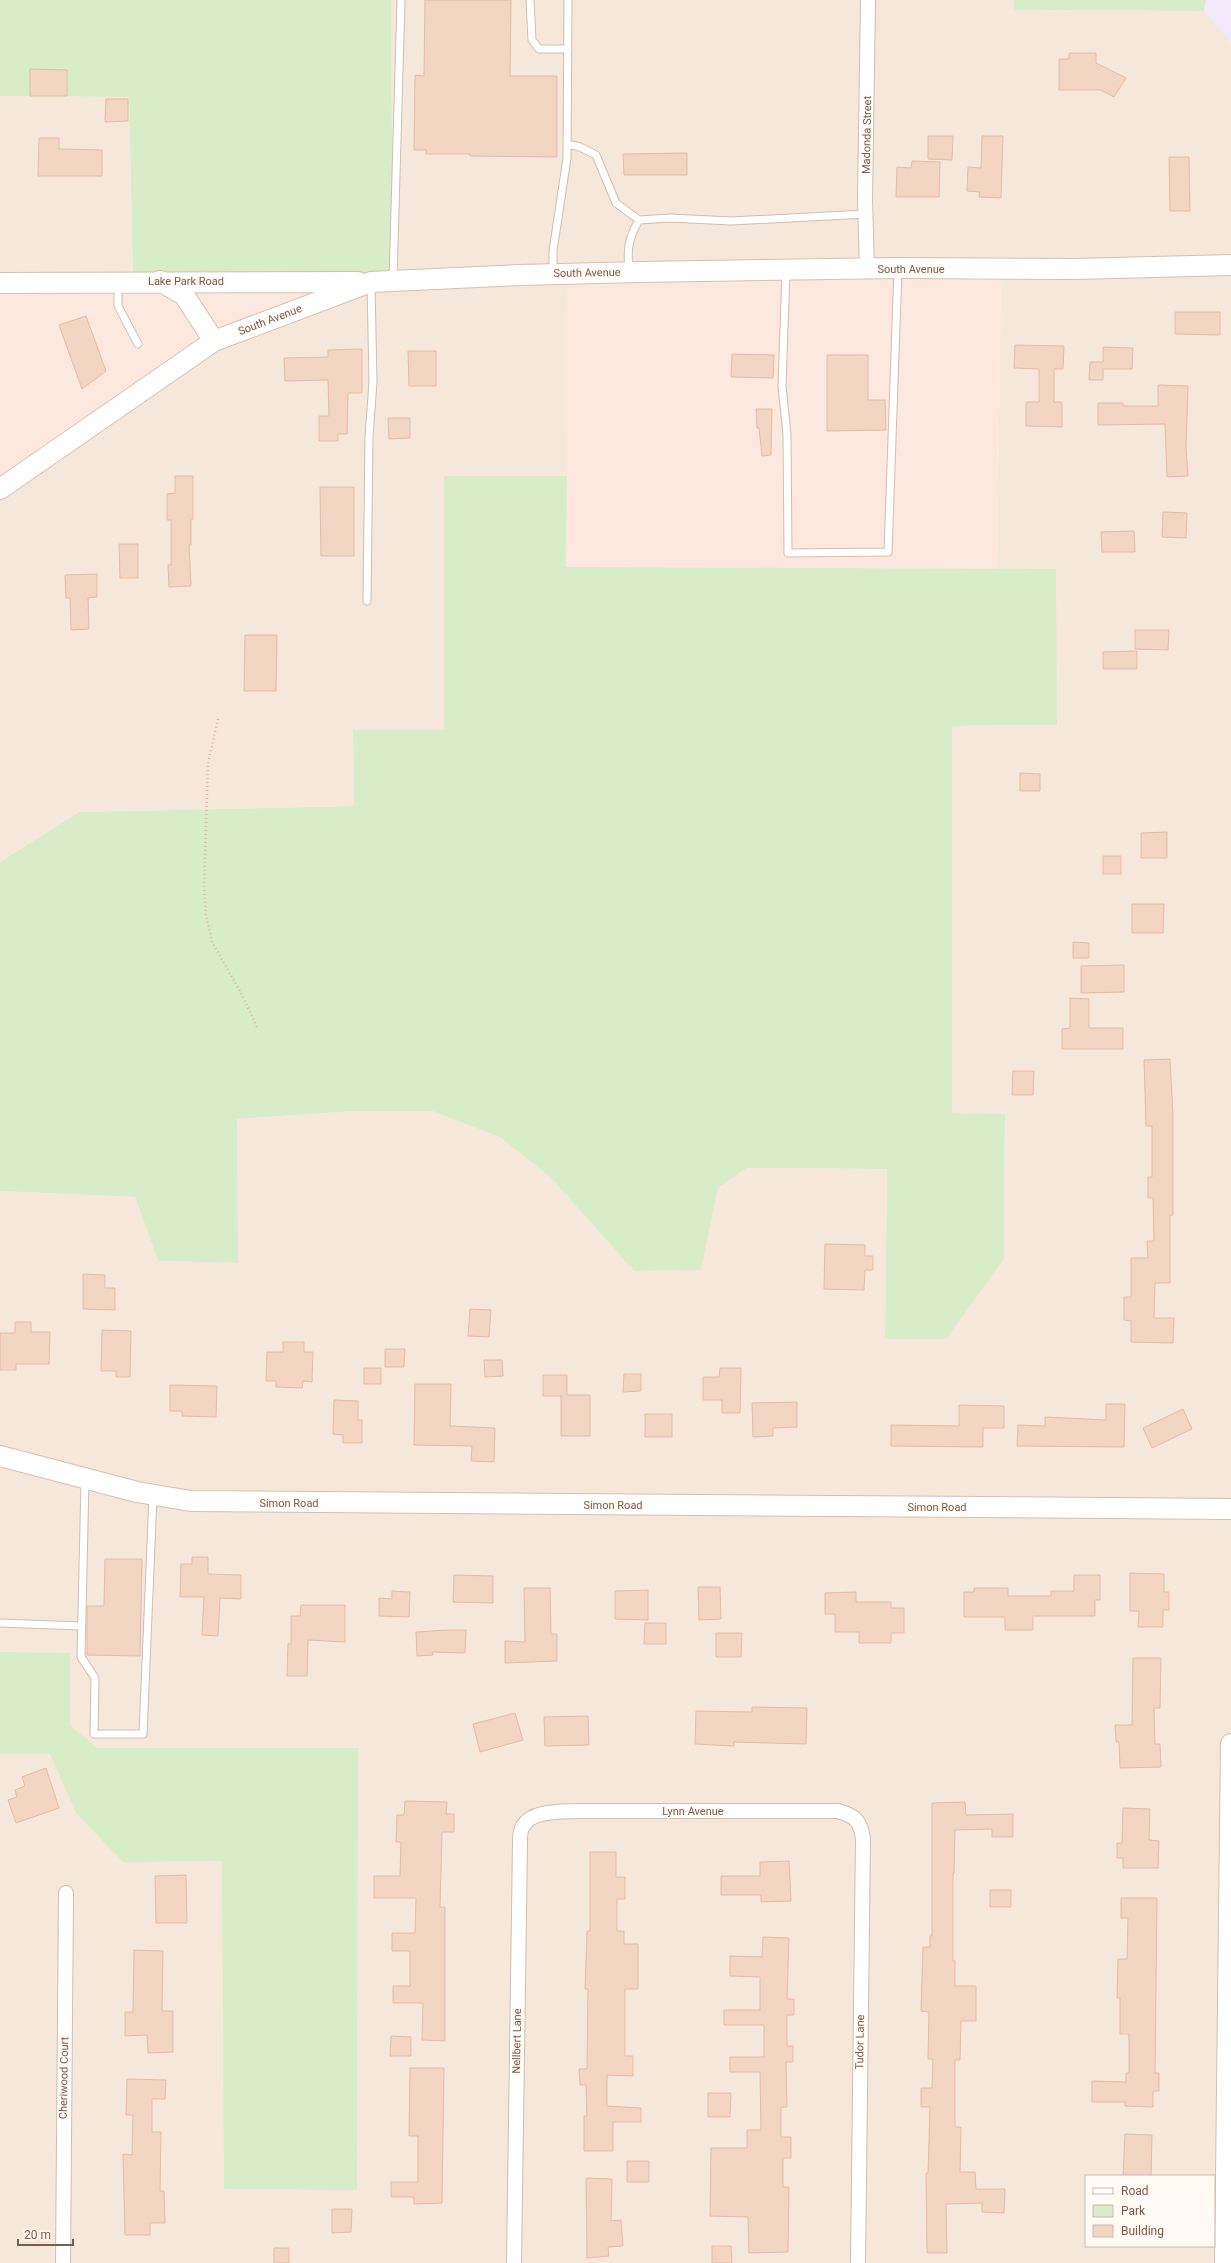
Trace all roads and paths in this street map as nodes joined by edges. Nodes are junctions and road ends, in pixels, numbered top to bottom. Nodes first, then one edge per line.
1 (401, 0) edge
2 (530, 0) edge
3 (568, 0) edge
4 (868, 0) edge
5 (568, 49) junction
6 (567, 144) junction
7 (866, 214) junction
8 (639, 220) junction
9 (1231, 265) edge
10 (898, 268) junction
11 (867, 269) junction
12 (786, 270) junction
13 (629, 272) junction
14 (553, 274) junction
15 (393, 280) junction
16 (118, 282) junction
17 (160, 282) junction
18 (371, 282) junction
19 (0, 283) edge
20 (214, 341) junction
21 (138, 344) dead end
22 (0, 489) edge
23 (367, 601) dead end
24 (218, 719) dead end
25 (257, 1027) dead end
26 (0, 1456) edge
27 (85, 1478) junction
28 (153, 1496) junction
29 (1231, 1509) edge
30 (0, 1624) edge
31 (81, 1626) junction
32 (1231, 1744) edge
33 (859, 1821) joint
34 (527, 1822) joint
35 (66, 1893) dead end
36 (63, 2263) edge
37 (514, 2263) edge
38 (858, 2263) edge
39 (1225, 2263) edge

1 - 15 lane
2 - 5 lane
3 - 5 lane
4 - 7 street, Madonda Street
5 - 6 lane
6 - 8 lane
6 - 14 lane
7 - 8 lane
7 - 11 street, Madonda Street
8 - 13 lane
9 - 10 street, South Avenue
10 - 11 street, South Avenue
10 - 12 lane
11 - 12 street, South Avenue
12 - 13 street, South Avenue
13 - 14 street, South Avenue
14 - 15 street, South Avenue
15 - 18 street, South Avenue
16 - 17 street, Lake Park Road
16 - 19 street, Lake Park Road
16 - 21 lane
17 - 18 street, Lake Park Road
17 - 20 street
18 - 20 street, South Avenue
18 - 23 lane
20 - 22 street, South Avenue
24 - 25 path
26 - 27 street, Simon Road
27 - 28 street, Simon Road
27 - 31 lane
28 - 29 street, Simon Road
28 - 31 lane
30 - 31 lane
32 - 39 street
33 - 34 street, Lynn Avenue
33 - 38 street, Tudor Lane
34 - 37 street, Nellbert Lane
35 - 36 street, Cheriwood Court

